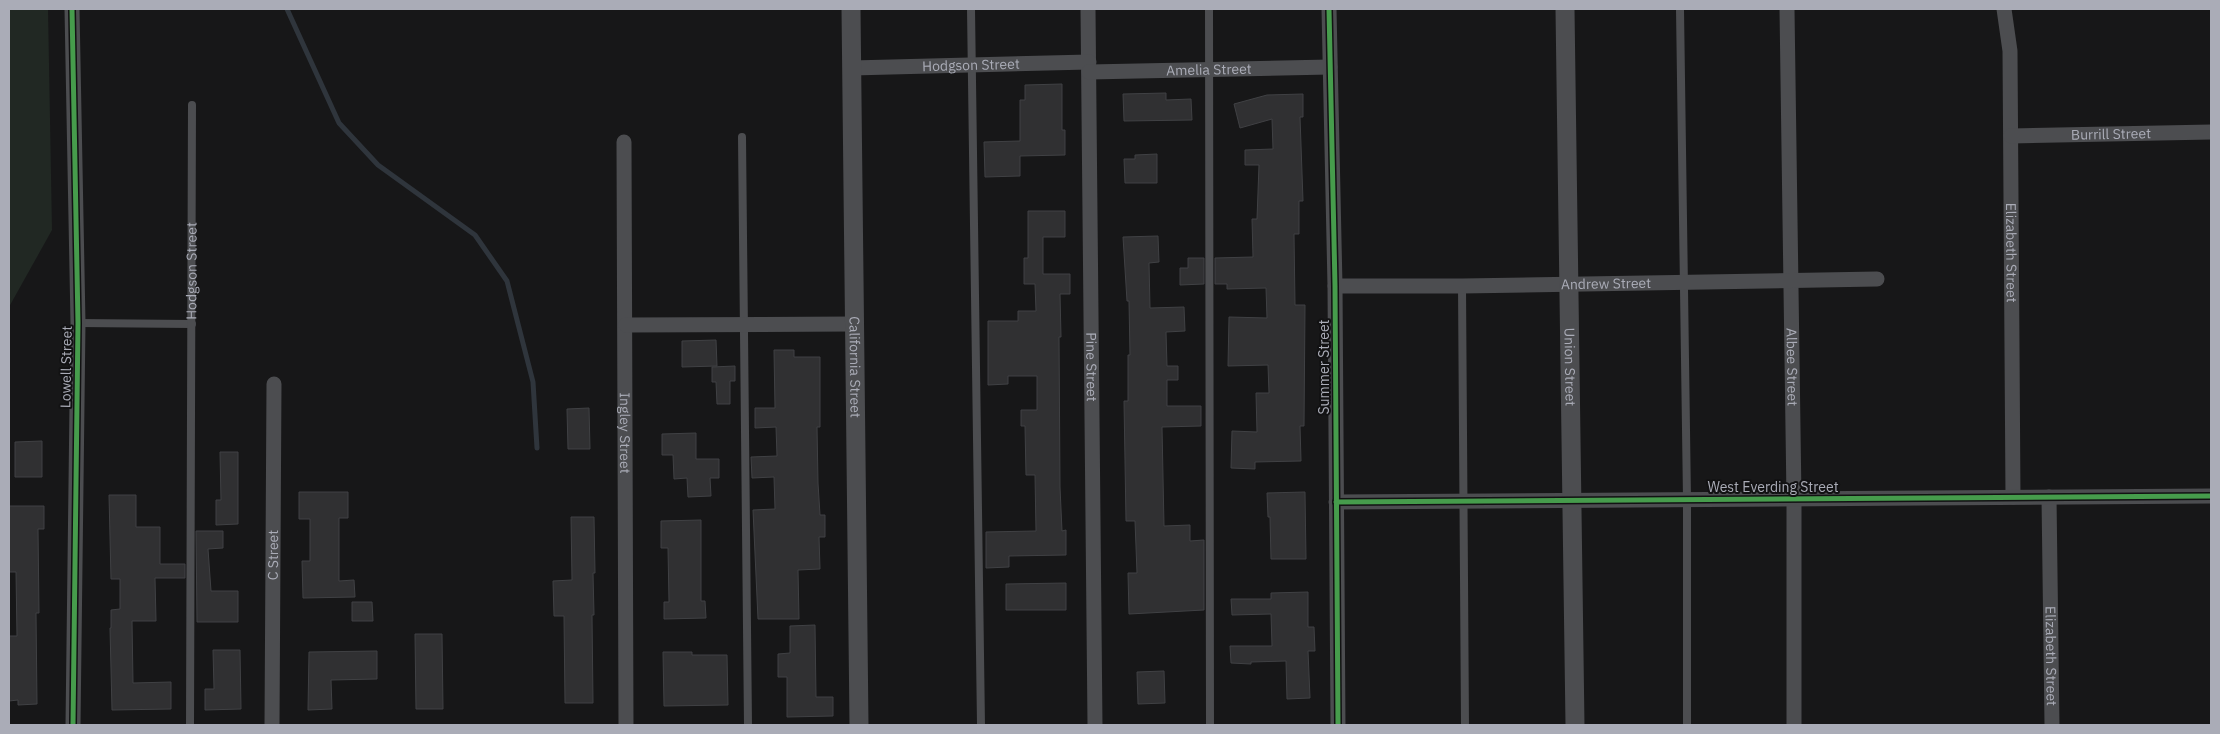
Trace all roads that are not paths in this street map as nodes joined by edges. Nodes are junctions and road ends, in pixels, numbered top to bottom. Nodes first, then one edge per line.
1 (72, 9) edge
2 (851, 9) edge
3 (971, 9) edge
4 (1088, 9) edge
5 (1209, 9) edge
6 (1329, 9) edge
7 (1565, 9) edge
8 (1680, 9) edge
9 (1788, 9) edge
10 (2004, 9) edge
11 (973, 65) junction
12 (1089, 67) junction
13 (1330, 67) junction
14 (852, 68) junction
15 (1211, 70) junction
16 (192, 105) dead end
17 (2211, 132) edge
18 (2011, 136) junction
19 (742, 137) dead end
20 (624, 142) dead end
21 (1790, 279) junction
22 (1878, 279) dead end
23 (1682, 281) junction
24 (1569, 283) junction
25 (1335, 286) junction
26 (1462, 286) junction
27 (78, 323) junction
28 (192, 324) junction
29 (746, 324) junction
30 (853, 324) junction
31 (626, 325) junction
32 (274, 384) dead end
33 (2211, 496) edge
34 (2013, 497) junction
35 (2049, 497) junction
36 (1794, 498) junction
37 (1687, 499) junction
38 (1571, 501) junction
39 (1336, 502) junction
40 (1463, 502) junction
41 (73, 725) edge
42 (190, 725) edge
43 (272, 725) edge
44 (626, 725) edge
45 (748, 725) edge
46 (859, 725) edge
47 (981, 725) edge
48 (1095, 725) edge
49 (1210, 725) edge
50 (1338, 725) edge
51 (1465, 725) edge
52 (1575, 725) edge
53 (1687, 725) edge
54 (1794, 725) edge
55 (2052, 725) edge

1 - 27 street, Lowell Street
2 - 14 street, California Street
3 - 11 lane
4 - 12 street, Pine Street
5 - 15 lane
6 - 13 street, Summer Street
7 - 24 street, Union Street
8 - 23 lane
9 - 21 street, Albee Street
10 - 18 street, Elizabeth Street
11 - 12 street, Hodgson Street
11 - 14 street, Hodgson Street
11 - 47 lane
12 - 15 street, Amelia Street
12 - 48 street, Pine Street
13 - 15 street, Amelia Street
13 - 25 street, Summer Street
14 - 30 street, California Street
15 - 49 lane
16 - 28 lane, Hodgson Street
17 - 18 street, Burrill Street
18 - 34 street, Elizabeth Street
19 - 29 lane
20 - 31 street, Ingley Street
21 - 22 street, Andrew Street
21 - 23 street, Andrew Street
21 - 36 street, Albee Street
23 - 24 street, Andrew Street
23 - 37 lane
24 - 26 street, Andrew Street
24 - 38 street, Union Street
25 - 26 street, Andrew Street
25 - 39 street, Summer Street
26 - 40 lane
27 - 28 lane, Hodgson Street
27 - 41 street, Lowell Street
28 - 42 lane
29 - 30 street
29 - 31 street
29 - 45 lane
30 - 46 street, California Street
31 - 44 street, Ingley Street
32 - 43 street, C Street
33 - 35 street, West Everding Street
34 - 35 street, West Everding Street
34 - 36 street, West Everding Street
35 - 55 street, Elizabeth Street
36 - 37 street, West Everding Street
36 - 54 street, Albee Street
37 - 38 street, West Everding Street
37 - 53 lane
38 - 40 street, West Everding Street
38 - 52 street, Union Street
39 - 40 street, West Everding Street
39 - 50 street, Summer Street
40 - 51 lane

